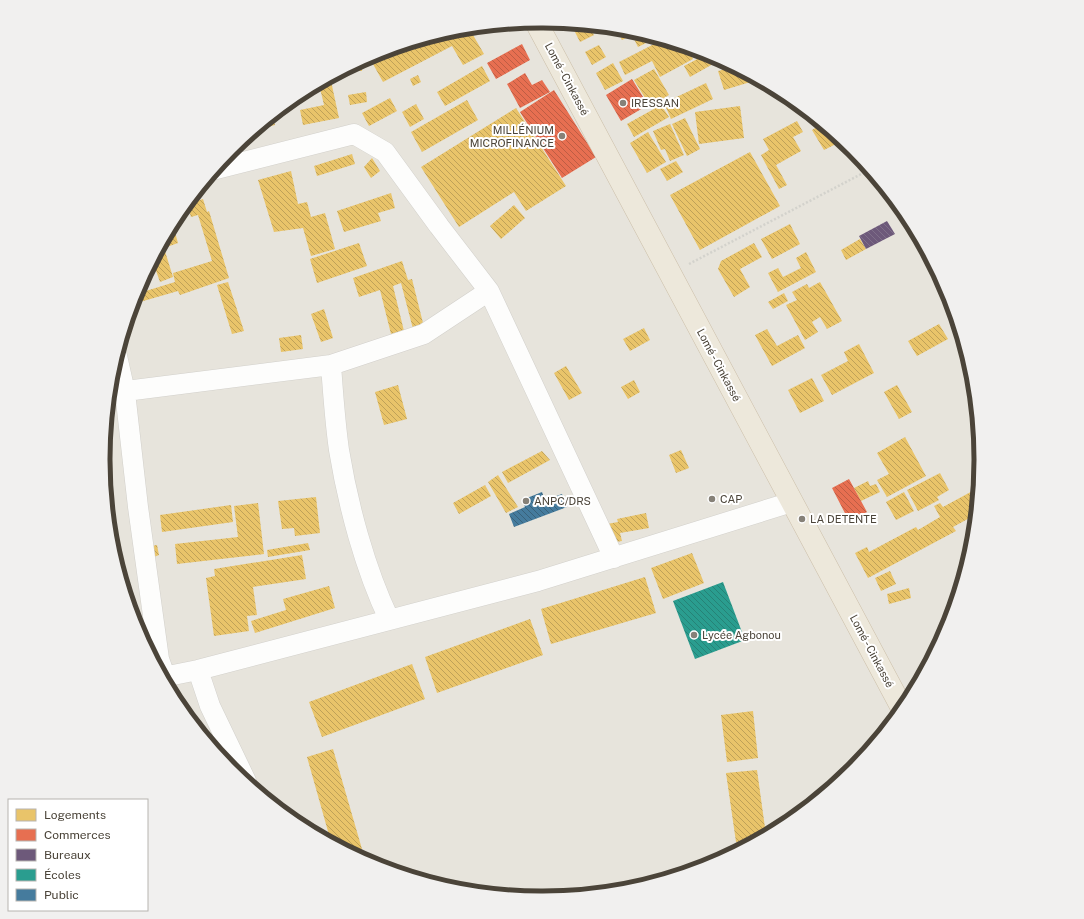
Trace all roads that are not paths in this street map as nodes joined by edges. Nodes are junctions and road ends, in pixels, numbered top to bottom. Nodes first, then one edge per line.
1 (539, 28) edge
2 (226, 167) edge
3 (489, 291) junction
4 (331, 365) junction
5 (118, 381) edge
6 (118, 393) edge
7 (792, 502) junction
8 (614, 558) junction
9 (389, 619) junction
10 (159, 657) edge
11 (198, 670) junction
12 (168, 675) edge
13 (899, 702) edge
14 (239, 767) edge

1 - 7 highway, Lomé - Cinkassé
2 - 3 street
3 - 4 street
3 - 8 street
4 - 6 street
4 - 9 street
5 - 6 street
6 - 10 street
7 - 8 street
7 - 13 highway, Lomé - Cinkassé
8 - 9 street
9 - 11 street
11 - 12 street
11 - 14 street

